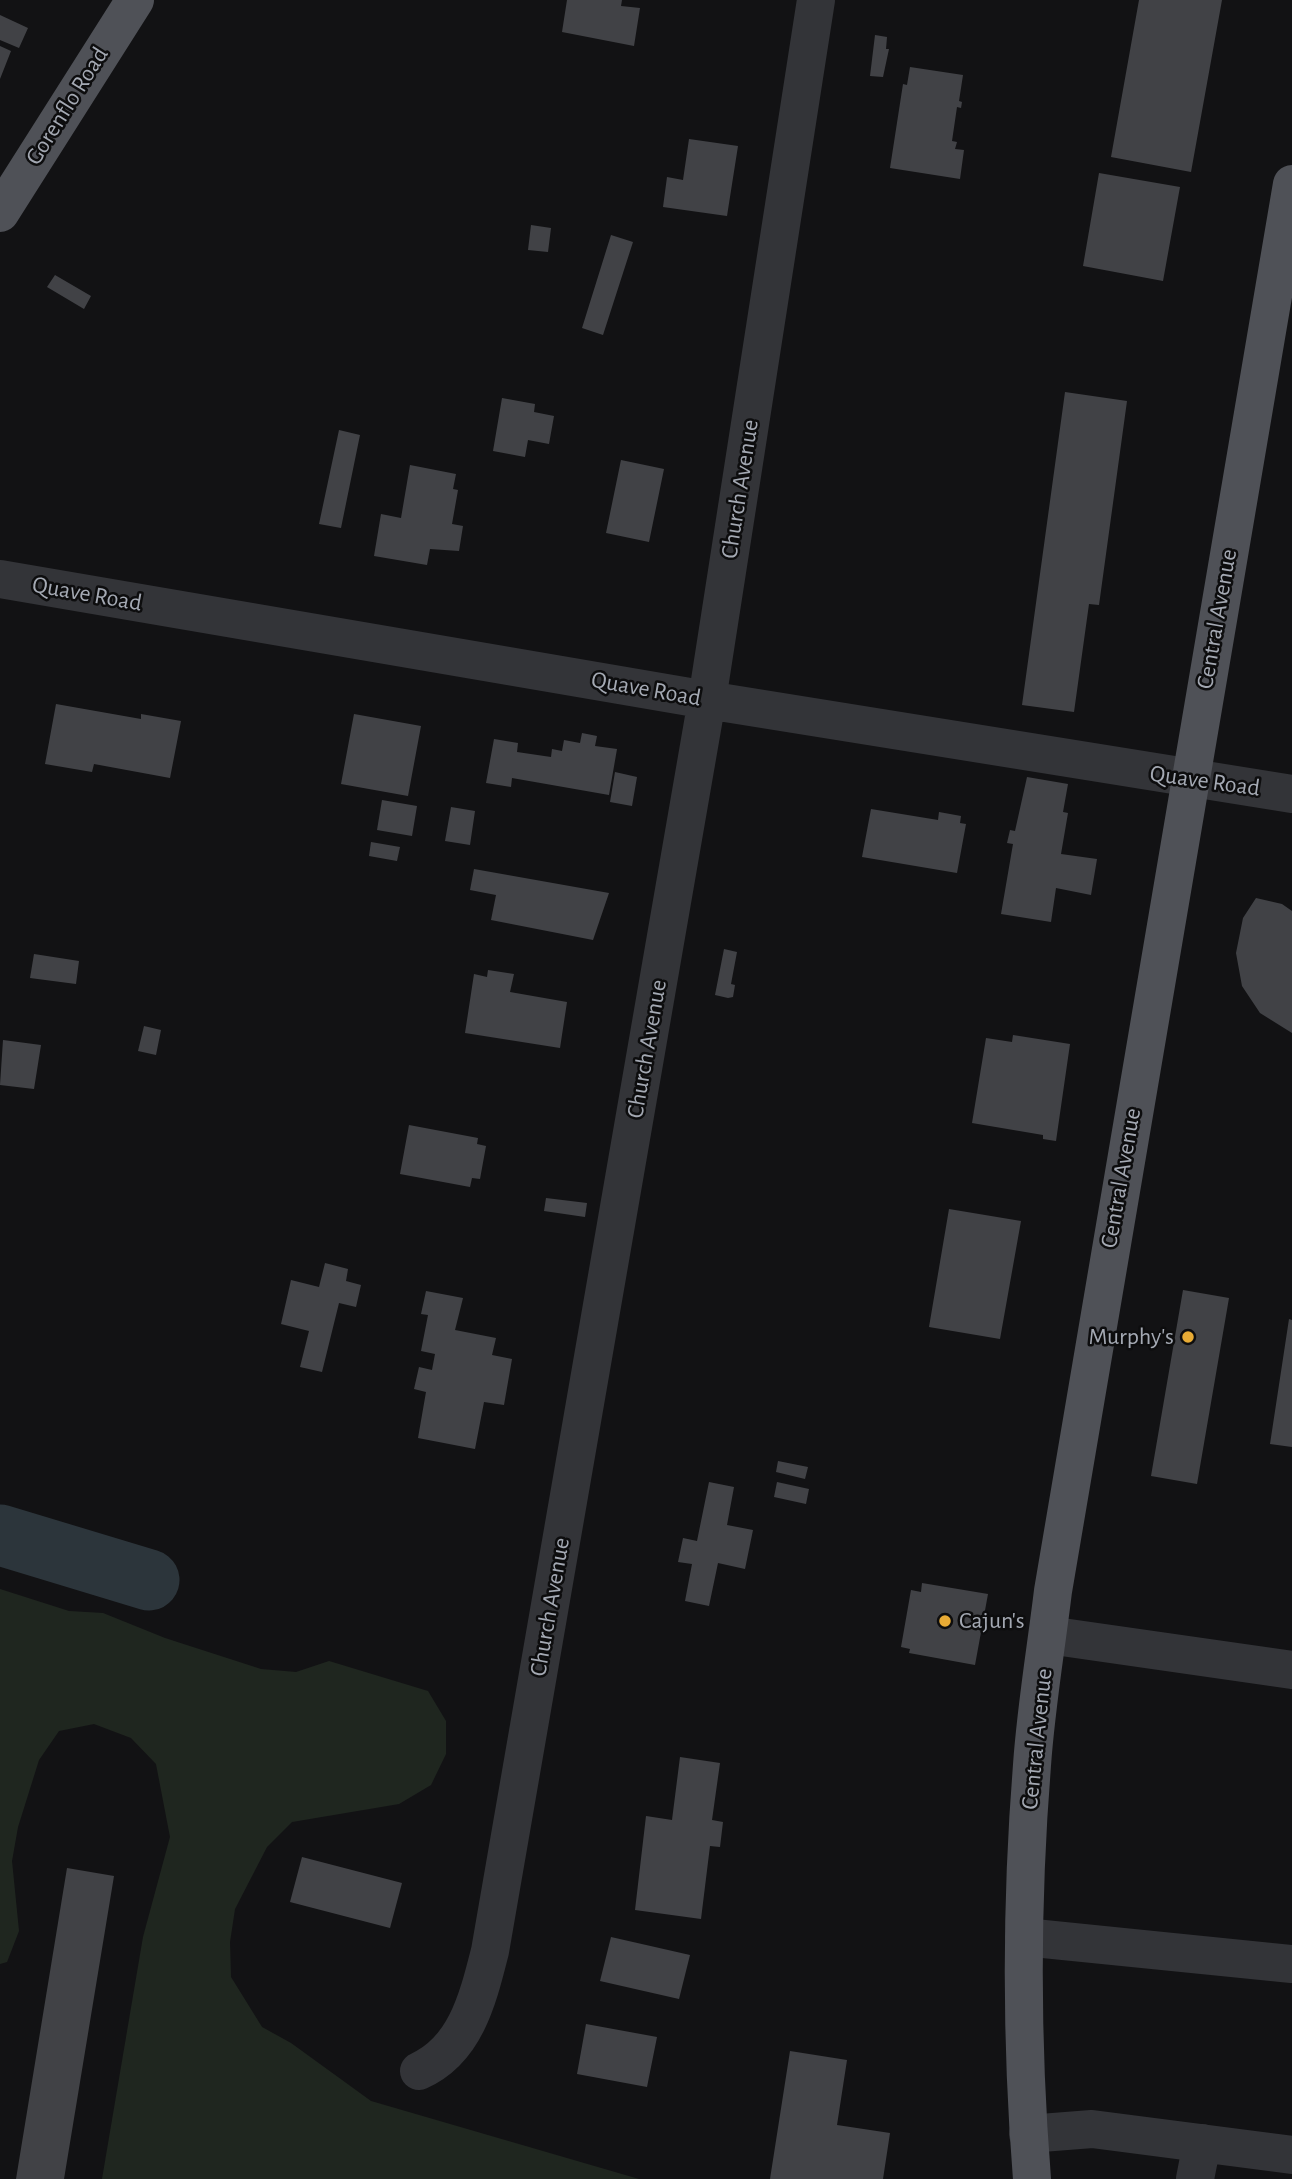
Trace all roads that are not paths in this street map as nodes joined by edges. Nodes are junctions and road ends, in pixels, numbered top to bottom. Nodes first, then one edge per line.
1 (135, 0) edge
2 (817, 0) edge
3 (1292, 184) edge
4 (0, 213) edge
5 (0, 579) edge
6 (707, 700) junction
7 (1189, 780) junction
8 (1292, 794) edge
9 (1048, 1635) junction
10 (1292, 1670) edge
11 (1024, 1937) junction
12 (1292, 1964) edge
13 (419, 2071) dead end
14 (1028, 2134) junction
15 (1292, 2155) edge
16 (1199, 2161) edge
17 (1032, 2179) edge

1 - 4 main road, Gorenflo Road
2 - 6 street, Church Avenue
3 - 7 main road, Central Avenue
5 - 6 street, Quave Road
6 - 7 street, Quave Road
6 - 13 street, Church Avenue
7 - 8 street, Quave Road
7 - 9 main road, Central Avenue
9 - 10 street
9 - 11 main road, Central Avenue
11 - 12 street
11 - 14 main road, Central Avenue
14 - 16 street
14 - 17 main road, Central Avenue
15 - 16 street

